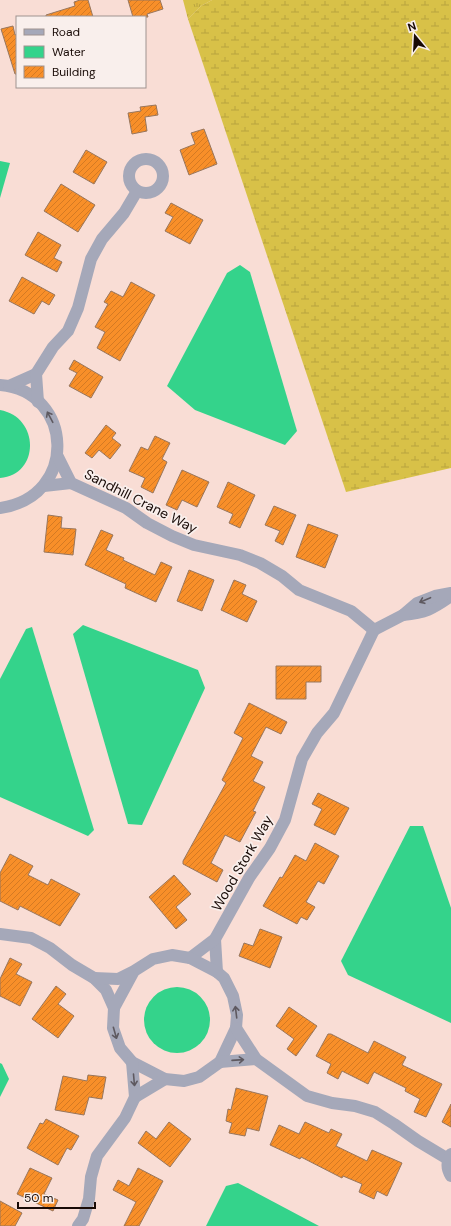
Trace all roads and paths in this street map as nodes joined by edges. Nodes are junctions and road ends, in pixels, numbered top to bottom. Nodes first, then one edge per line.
1 (137, 191) dead end
2 (36, 374) junction
3 (5, 386) edge
4 (38, 402) junction
5 (57, 455) junction
6 (71, 483) junction
7 (44, 486) junction
8 (0, 508) edge
9 (451, 595) edge
10 (374, 630) junction
11 (0, 934) edge
12 (215, 939) junction
13 (190, 958) junction
14 (134, 971) junction
15 (217, 972) junction
16 (94, 978) junction
17 (114, 1008) junction
18 (236, 1028) junction
19 (256, 1059) junction
20 (132, 1062) junction
21 (220, 1062) junction
22 (165, 1079) junction
23 (135, 1097) junction
24 (450, 1157) edge
25 (451, 1176) edge
26 (78, 1226) edge

1 - 2 street
2 - 3 street
2 - 4 street
3 - 4 street
5 -> 4 street
5 - 6 street, Sandhill Crane Way
5 - 7 street
6 - 7 street
6 - 10 street, Sandhill Crane Way
7 - 8 street
9 - 10 street
10 - 12 street, Wood Stork Way
11 - 16 street
12 - 13 street, Wood Stork Way
12 - 15 street
13 - 14 street
13 - 15 street
14 - 16 street
14 - 17 street
18 -> 15 street
16 - 17 street
17 -> 20 street
18 - 19 street
18 - 21 street
21 -> 19 street
19 - 24 street
20 - 22 street
20 -> 23 street
21 - 22 street
22 - 23 street
23 - 26 street
24 - 25 street

